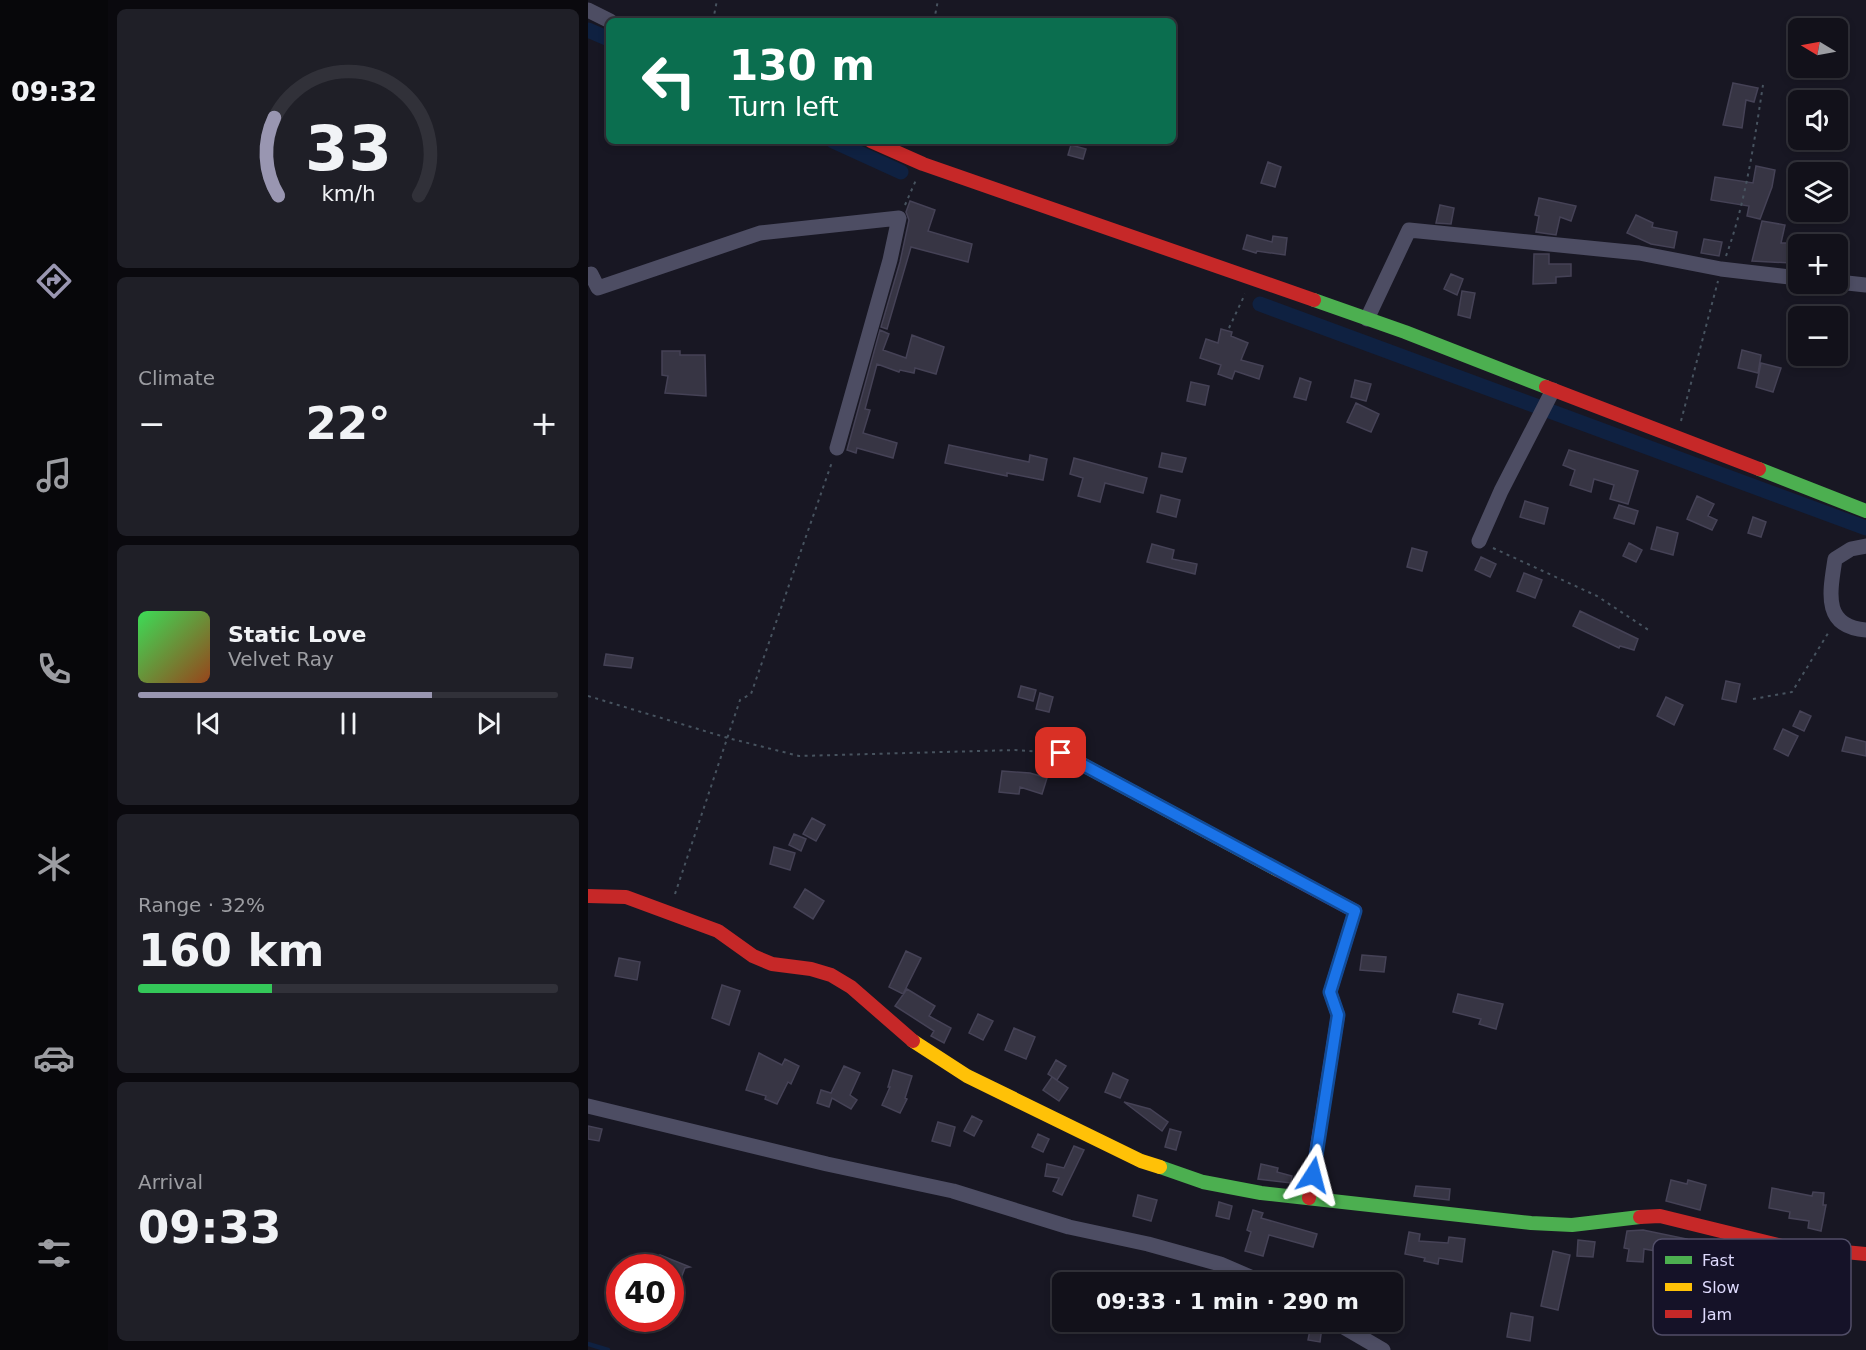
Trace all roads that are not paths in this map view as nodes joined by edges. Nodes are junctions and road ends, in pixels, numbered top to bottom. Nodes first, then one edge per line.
1 (588, 10) edge
2 (606, 19) edge
3 (878, 144) edge
4 (588, 275) edge
5 (1788, 277) edge
6 (1848, 283) edge
7 (1866, 285) edge
8 (1367, 319) junction
9 (1550, 396) junction
10 (837, 448) road end
11 (1866, 511) edge
12 (1479, 541) road end
13 (1866, 546) edge
14 (1866, 630) edge
15 (1061, 753) road end
16 (588, 896) edge
17 (588, 1106) edge
18 (1310, 1198) junction
19 (1754, 1239) edge
20 (1851, 1253) edge
21 (1866, 1254) edge
22 (1239, 1272) edge
23 (1352, 1332) edge
24 (1383, 1350) edge

1 - 2 street
3 - 8 street
4 - 10 street
5 - 8 street
6 - 7 street
8 - 9 street
9 - 11 street
9 - 12 street
13 - 14 street
15 - 18 street
16 - 18 street
17 - 22 street
18 - 19 street
20 - 21 street
23 - 24 street

